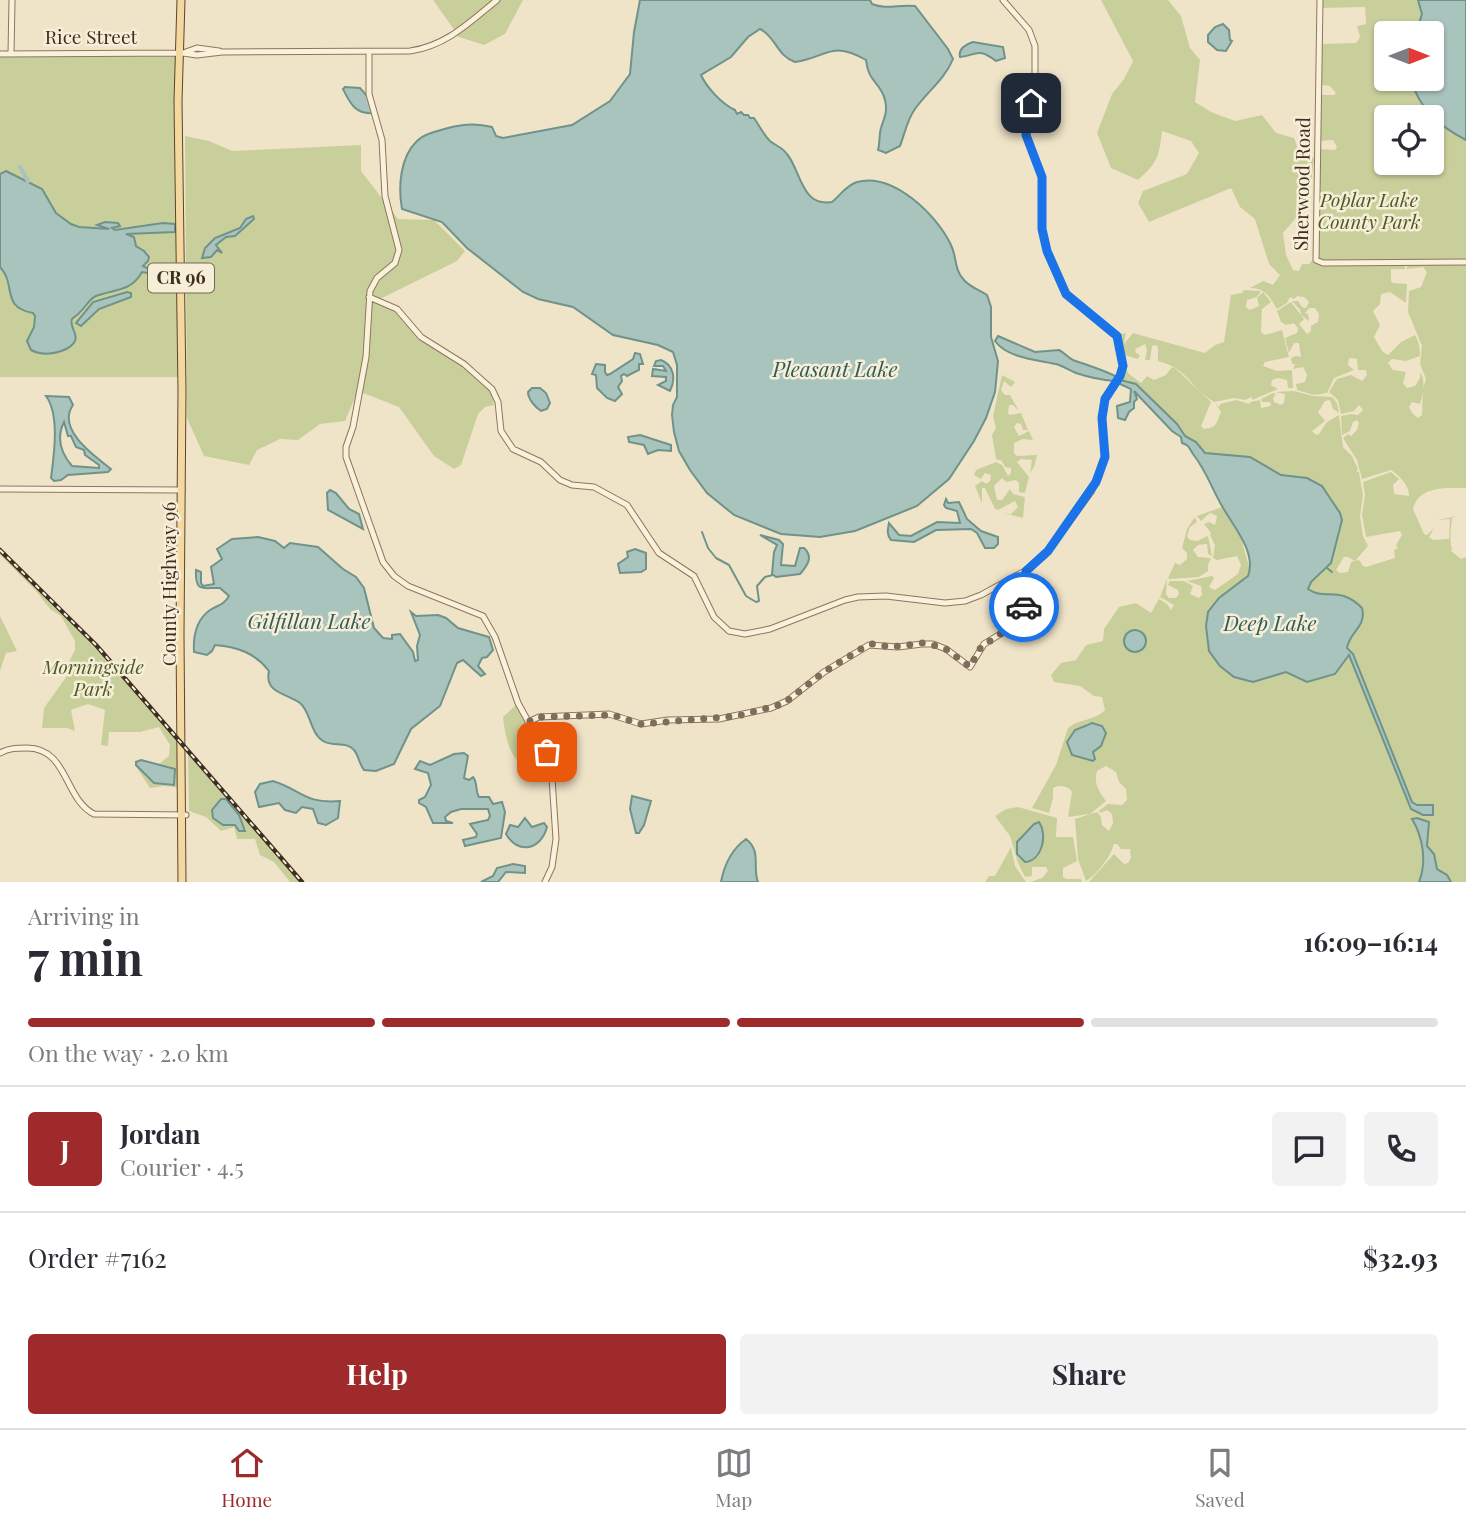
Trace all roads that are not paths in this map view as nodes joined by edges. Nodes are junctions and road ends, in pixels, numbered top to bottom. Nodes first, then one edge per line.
1 (12, 0) edge
2 (183, 0) edge
3 (497, 0) edge
4 (1003, 0) edge
5 (1320, 0) edge
6 (354, 52) junction
7 (369, 52) junction
8 (181, 53) junction
9 (0, 54) edge
10 (11, 54) junction
11 (369, 67) junction
12 (1466, 262) edge
13 (369, 297) junction
14 (0, 489) edge
15 (182, 490) junction
16 (1026, 571) junction
17 (528, 722) junction
18 (0, 753) edge
19 (184, 815) junction
20 (184, 882) edge
21 (545, 882) edge

1 - 10 street
2 - 8 main road, County Highway 96 / CR 96
3 - 7 street, Rice Street
4 - 16 street
5 - 12 street, Sherwood Road
6 - 7 street, Rice Street
6 - 8 street, Rice Street
6 - 11 street
7 - 11 street
8 - 10 street, Rice Street
8 - 15 main road, County Highway 96 / CR 96
9 - 10 street, Rice Street
11 - 13 street
13 - 16 street
13 - 17 street
14 - 15 street
15 - 19 main road, County Highway 96 / CR 96
15 - 19 main road, County Highway 96 / CR 96
16 - 17 street
17 - 21 street
18 - 19 street
19 - 20 main road

